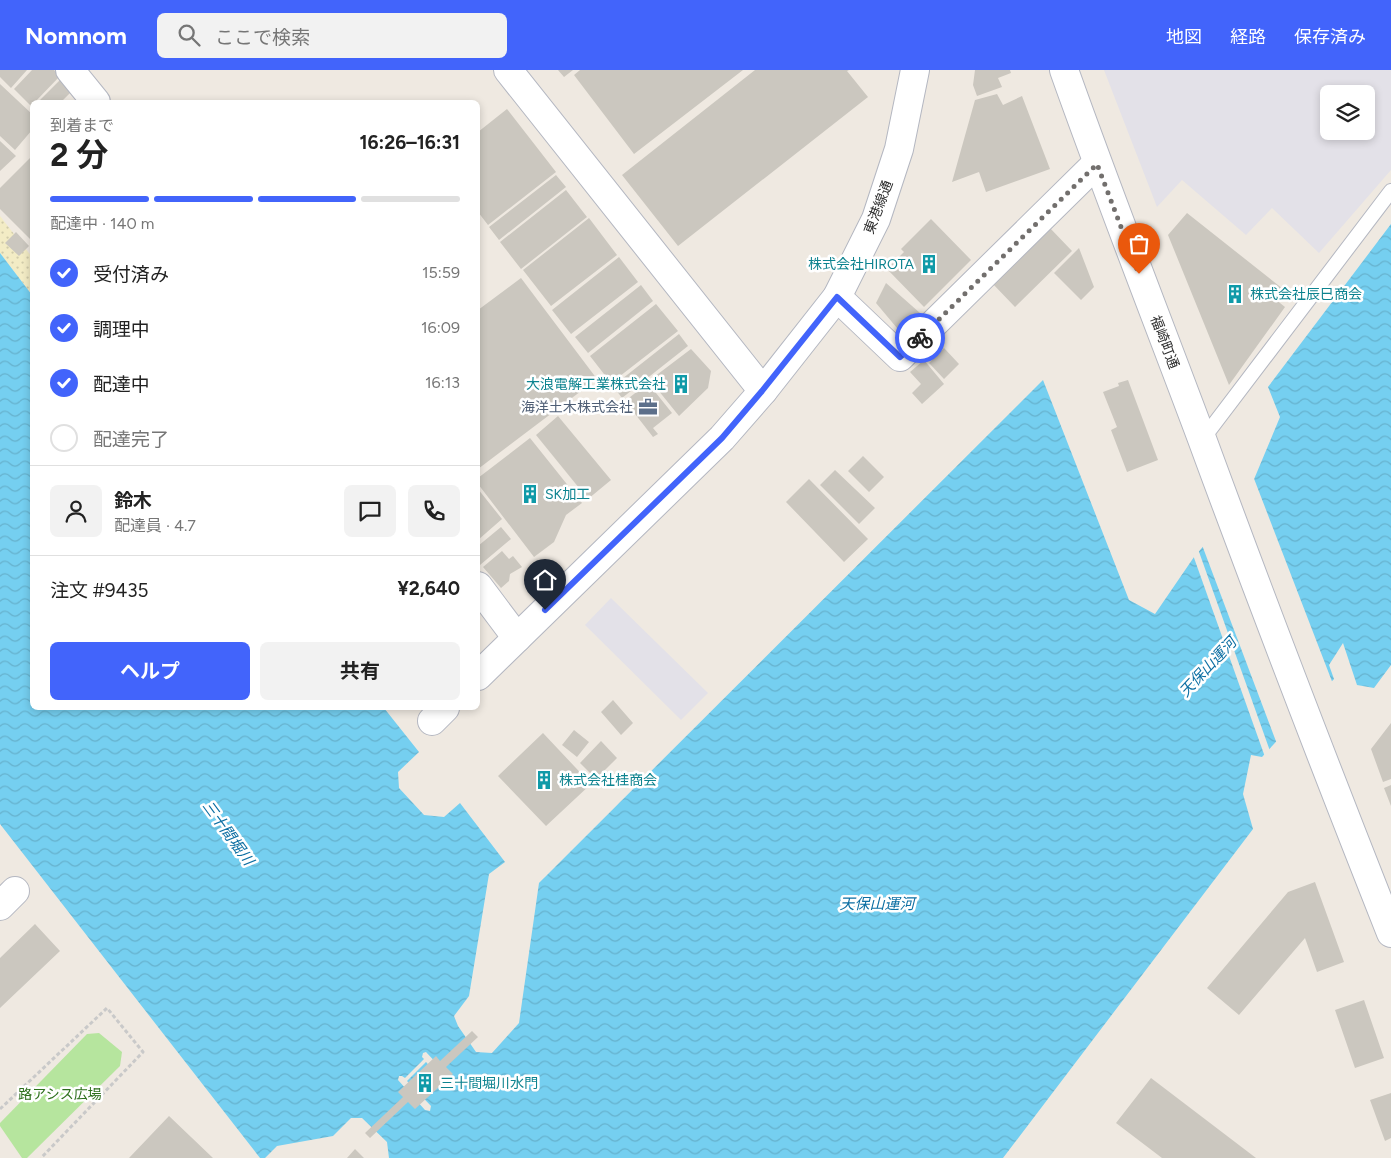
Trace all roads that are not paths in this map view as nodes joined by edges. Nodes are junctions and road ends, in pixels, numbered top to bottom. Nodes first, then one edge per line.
1 (70, 70) edge
2 (508, 70) edge
3 (916, 70) edge
4 (1064, 70) edge
5 (94, 100) edge
6 (1097, 164) junction
7 (1391, 191) edge
8 (837, 297) junction
9 (762, 391) junction
10 (1202, 440) junction
11 (480, 589) edge
12 (517, 638) junction
13 (480, 674) edge
14 (1391, 933) edge

1 - 5 street
2 - 9 street
3 - 8 street, 東港線通
4 - 6 street, 福崎町通
6 - 8 street
6 - 10 street, 福崎町通
7 - 10 lane
8 - 9 street, 東港線通
9 - 12 street, 東港線通
10 - 14 street, 福崎町通
11 - 12 street
12 - 13 street, 東港線通

